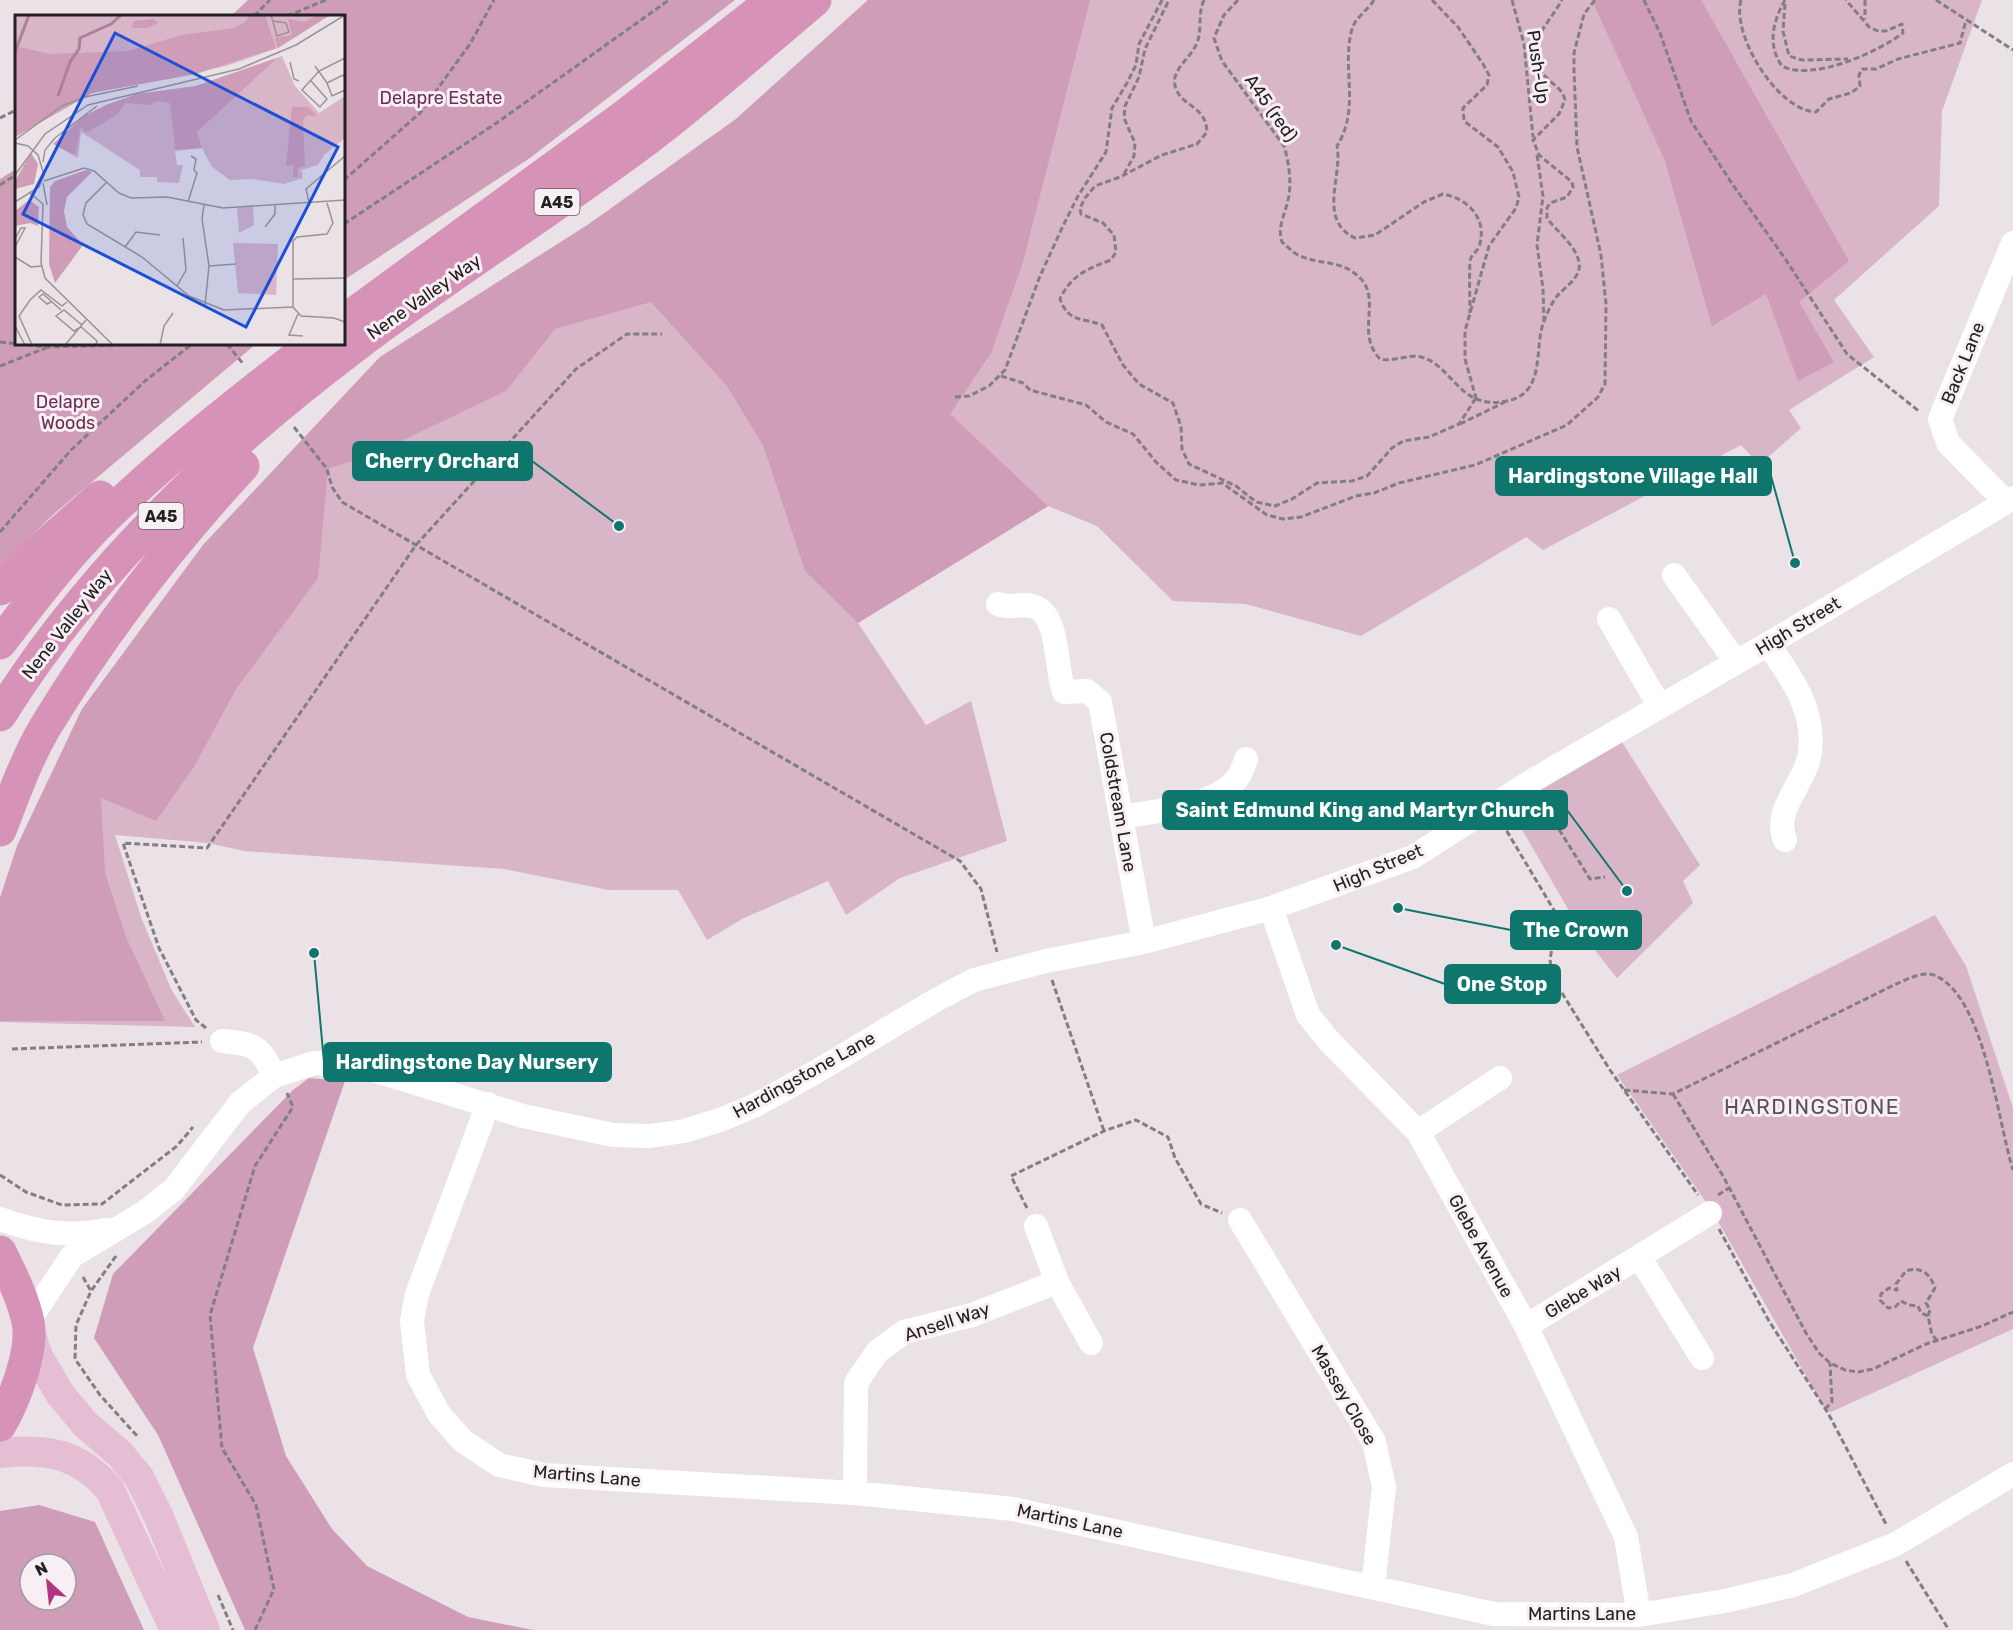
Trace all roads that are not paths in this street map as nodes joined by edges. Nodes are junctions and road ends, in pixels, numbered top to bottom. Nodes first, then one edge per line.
1 (773, 0) edge
2 (815, 0) edge
3 (461, 237) junction
4 (2013, 243) edge
5 (345, 307) edge
6 (349, 334) edge
7 (290, 345) edge
8 (312, 345) edge
9 (338, 345) edge
10 (340, 345) edge
11 (2009, 499) edge
12 (1674, 575) dead end
13 (0, 589) edge
14 (998, 604) dead end
15 (1609, 619) dead end
16 (0, 643) edge
17 (1768, 644) junction
18 (1736, 662) junction
19 (1660, 707) junction
20 (0, 715) edge
21 (1246, 759) dead end
22 (1121, 817) junction
23 (0, 830) edge
24 (1785, 840) dead end
25 (1271, 908) junction
26 (1144, 942) junction
27 (887, 1029) joint
28 (222, 1041) road end
29 (1500, 1078) dead end
30 (279, 1081) junction
31 (488, 1104) junction
32 (1418, 1131) junction
33 (1710, 1213) dead end
34 (0, 1219) edge
35 (1240, 1220) road end
36 (1036, 1226) road end
37 (116, 1228) junction
38 (0, 1252) edge
39 (1640, 1258) junction
40 (1057, 1282) junction
41 (1526, 1326) junction
42 (29, 1327) junction
43 (1091, 1343) dead end
44 (1701, 1358) dead end
45 (0, 1425) edge
46 (0, 1453) edge
47 (2013, 1474) edge
48 (855, 1493) junction
49 (1372, 1587) junction
50 (1639, 1615) junction
51 (175, 1630) edge
52 (205, 1630) edge

1 - 3 highway, Nene Valley Way / A45
2 - 6 highway, Nene Valley Way / A45
3 - 5 highway
3 - 6 highway, Nene Valley Way / A45
4 - 11 street, Back Lane
7 - 13 highway
8 - 16 highway, A45
9 - 20 highway, Nene Valley Way / A45
10 - 23 highway
11 - 17 street, High Street
12 - 18 street
14 - 22 street, Coldstream Lane
15 - 19 street
17 - 18 street, High Street
17 - 24 street
18 - 19 street, High Street
19 - 25 street, High Street
21 - 22 street
22 - 26 street, Coldstream Lane
25 - 26 street, High Street
25 - 32 street, Glebe Avenue
26 - 27 street, High Street
27 - 31 street, Hardingstone Lane
28 - 30 street
29 - 32 street
30 - 31 street, Hardingstone Lane
30 - 37 street, Hardingstone Lane
31 - 48 street, Martins Lane
32 - 41 street, Glebe Avenue
33 - 39 street, Glebe Way
34 - 37 street, Hardingstone Lane
35 - 49 street, Massey Close
36 - 40 street
37 - 42 street, Hardingstone Lane
38 - 42 highway
39 - 41 street, Glebe Way
39 - 44 street, Glebe Way
40 - 43 street
40 - 48 street, Ansell Way
41 - 50 street, Glebe Avenue
42 - 45 highway
42 - 52 main road
46 - 51 main road
47 - 50 street, Martins Lane
48 - 49 street, Martins Lane
49 - 50 street, Martins Lane

